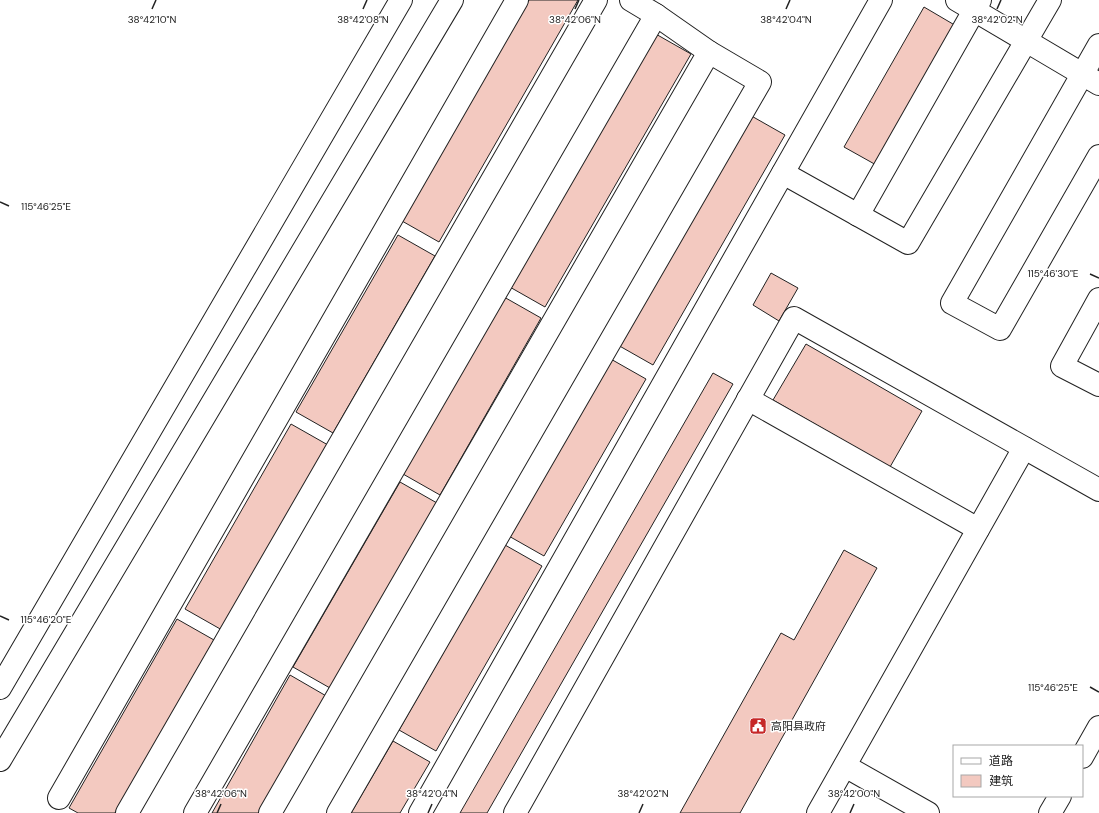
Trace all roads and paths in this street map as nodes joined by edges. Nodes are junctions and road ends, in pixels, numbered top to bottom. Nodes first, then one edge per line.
1 (401, 0) edge
2 (452, 0) edge
3 (517, 0) edge
4 (596, 0) edge
5 (631, 0) edge
6 (882, 0) edge
7 (1050, 0) edge
8 (970, 3) edge
9 (656, 15) junction
10 (1026, 41) junction
11 (1099, 45) edge
12 (709, 52) junction
13 (1091, 79) edge
14 (1099, 156) edge
15 (783, 173) junction
16 (858, 215) junction
17 (1099, 299) edge
18 (1099, 385) edge
19 (748, 399) junction
20 (1024, 448) junction
21 (1099, 490) edge
22 (978, 529) junction
23 (0, 688) edge
24 (1099, 727) edge
25 (1083, 755) edge
26 (0, 760) edge
27 (844, 766) junction
28 (1059, 797) edge
29 (60, 798) dead end
30 (127, 813) edge
31 (195, 813) edge
32 (270, 813) edge
33 (338, 813) edge
34 (420, 813) edge
35 (515, 813) edge
36 (818, 813) edge
37 (928, 813) edge
38 (1050, 813) edge

1 - 23 street
2 - 26 street
3 - 29 street
4 - 30 street
5 - 9 street
6 - 15 street
7 - 10 street
8 - 10 street
8 - 16 street
9 - 12 street
9 - 31 street
10 - 13 street
10 - 16 street
11 - 13 street
12 - 32 street
12 - 33 street
13 - 14 street
15 - 16 street
15 - 34 street
17 - 18 street
19 - 20 street
19 - 22 street
19 - 35 street
20 - 21 street
20 - 22 street
22 - 27 street
24 - 25 street
27 - 36 street
27 - 37 street
28 - 38 street

